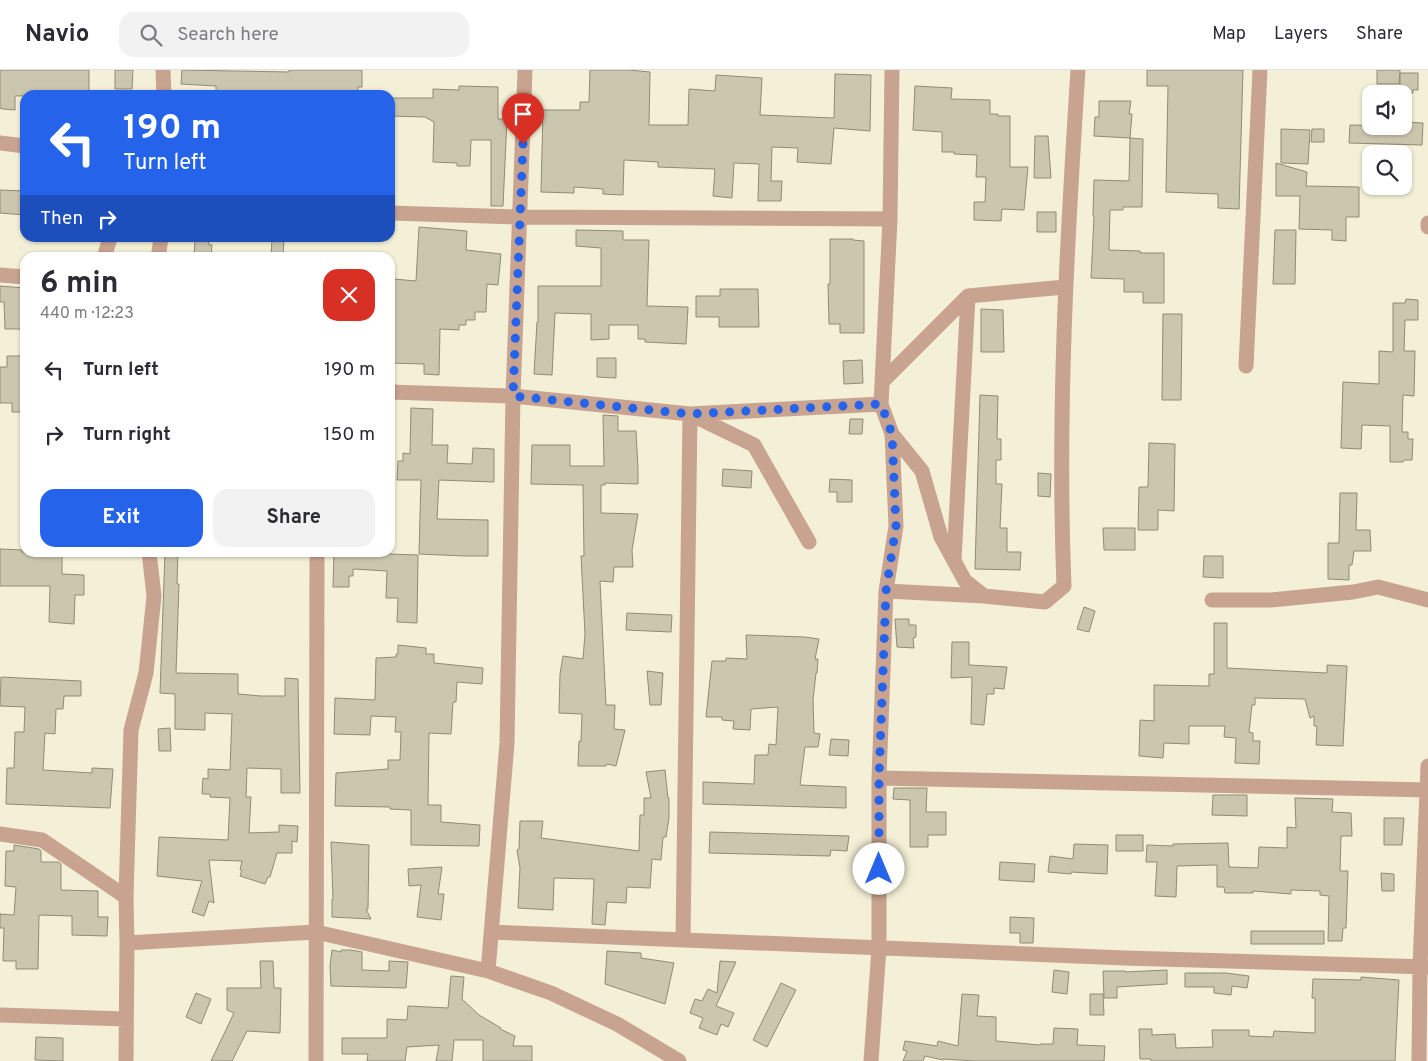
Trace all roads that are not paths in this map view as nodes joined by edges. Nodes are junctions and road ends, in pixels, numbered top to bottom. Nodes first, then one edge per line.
1 (163, 70) edge
2 (526, 70) edge
3 (892, 70) edge
4 (1078, 70) edge
5 (1260, 70) edge
6 (164, 90) edge
7 (0, 143) edge
8 (20, 145) edge
9 (395, 213) edge
10 (520, 217) junction
11 (890, 219) junction
12 (0, 275) edge
13 (20, 277) edge
14 (1065, 287) junction
15 (968, 296) junction
16 (1246, 366) dead end
17 (883, 380) junction
18 (395, 392) edge
19 (513, 396) junction
20 (881, 404) junction
21 (690, 414) junction
22 (892, 434) junction
23 (809, 542) dead end
24 (150, 557) edge
25 (317, 557) edge
26 (954, 560) junction
27 (886, 591) junction
28 (984, 596) junction
29 (1212, 600) dead end
30 (1428, 600) edge
31 (1428, 766) edge
32 (879, 778) junction
33 (1428, 790) edge
34 (0, 834) edge
35 (126, 897) junction
36 (316, 932) junction
37 (491, 932) junction
38 (683, 940) junction
39 (128, 943) junction
40 (878, 948) junction
41 (1424, 966) edge
42 (488, 971) junction
43 (0, 1016) edge
44 (126, 1019) junction
45 (126, 1061) edge
46 (316, 1061) edge
47 (679, 1061) edge
48 (871, 1061) edge
49 (1419, 1061) edge

1 - 6 street
2 - 10 street
3 - 11 street
4 - 14 street
5 - 16 street
7 - 8 street
9 - 10 street
10 - 11 street
10 - 19 street
11 - 17 street
12 - 13 street
14 - 15 street
14 - 28 street
15 - 17 street
15 - 26 street
17 - 20 street
18 - 19 street
19 - 21 street
19 - 37 street
20 - 21 street
20 - 22 street
21 - 23 street
21 - 38 street
22 - 26 street
22 - 27 street
24 - 35 street
25 - 36 street
26 - 28 street
27 - 28 street
27 - 32 street
29 - 30 street
31 - 33 street
32 - 33 street
32 - 40 street
33 - 41 street
34 - 35 street
35 - 39 street
36 - 39 street
36 - 42 street
36 - 46 street
37 - 38 street
37 - 42 street
38 - 40 street
39 - 44 street
40 - 41 street
40 - 48 street
41 - 49 street
42 - 47 street
43 - 44 street
44 - 45 street

